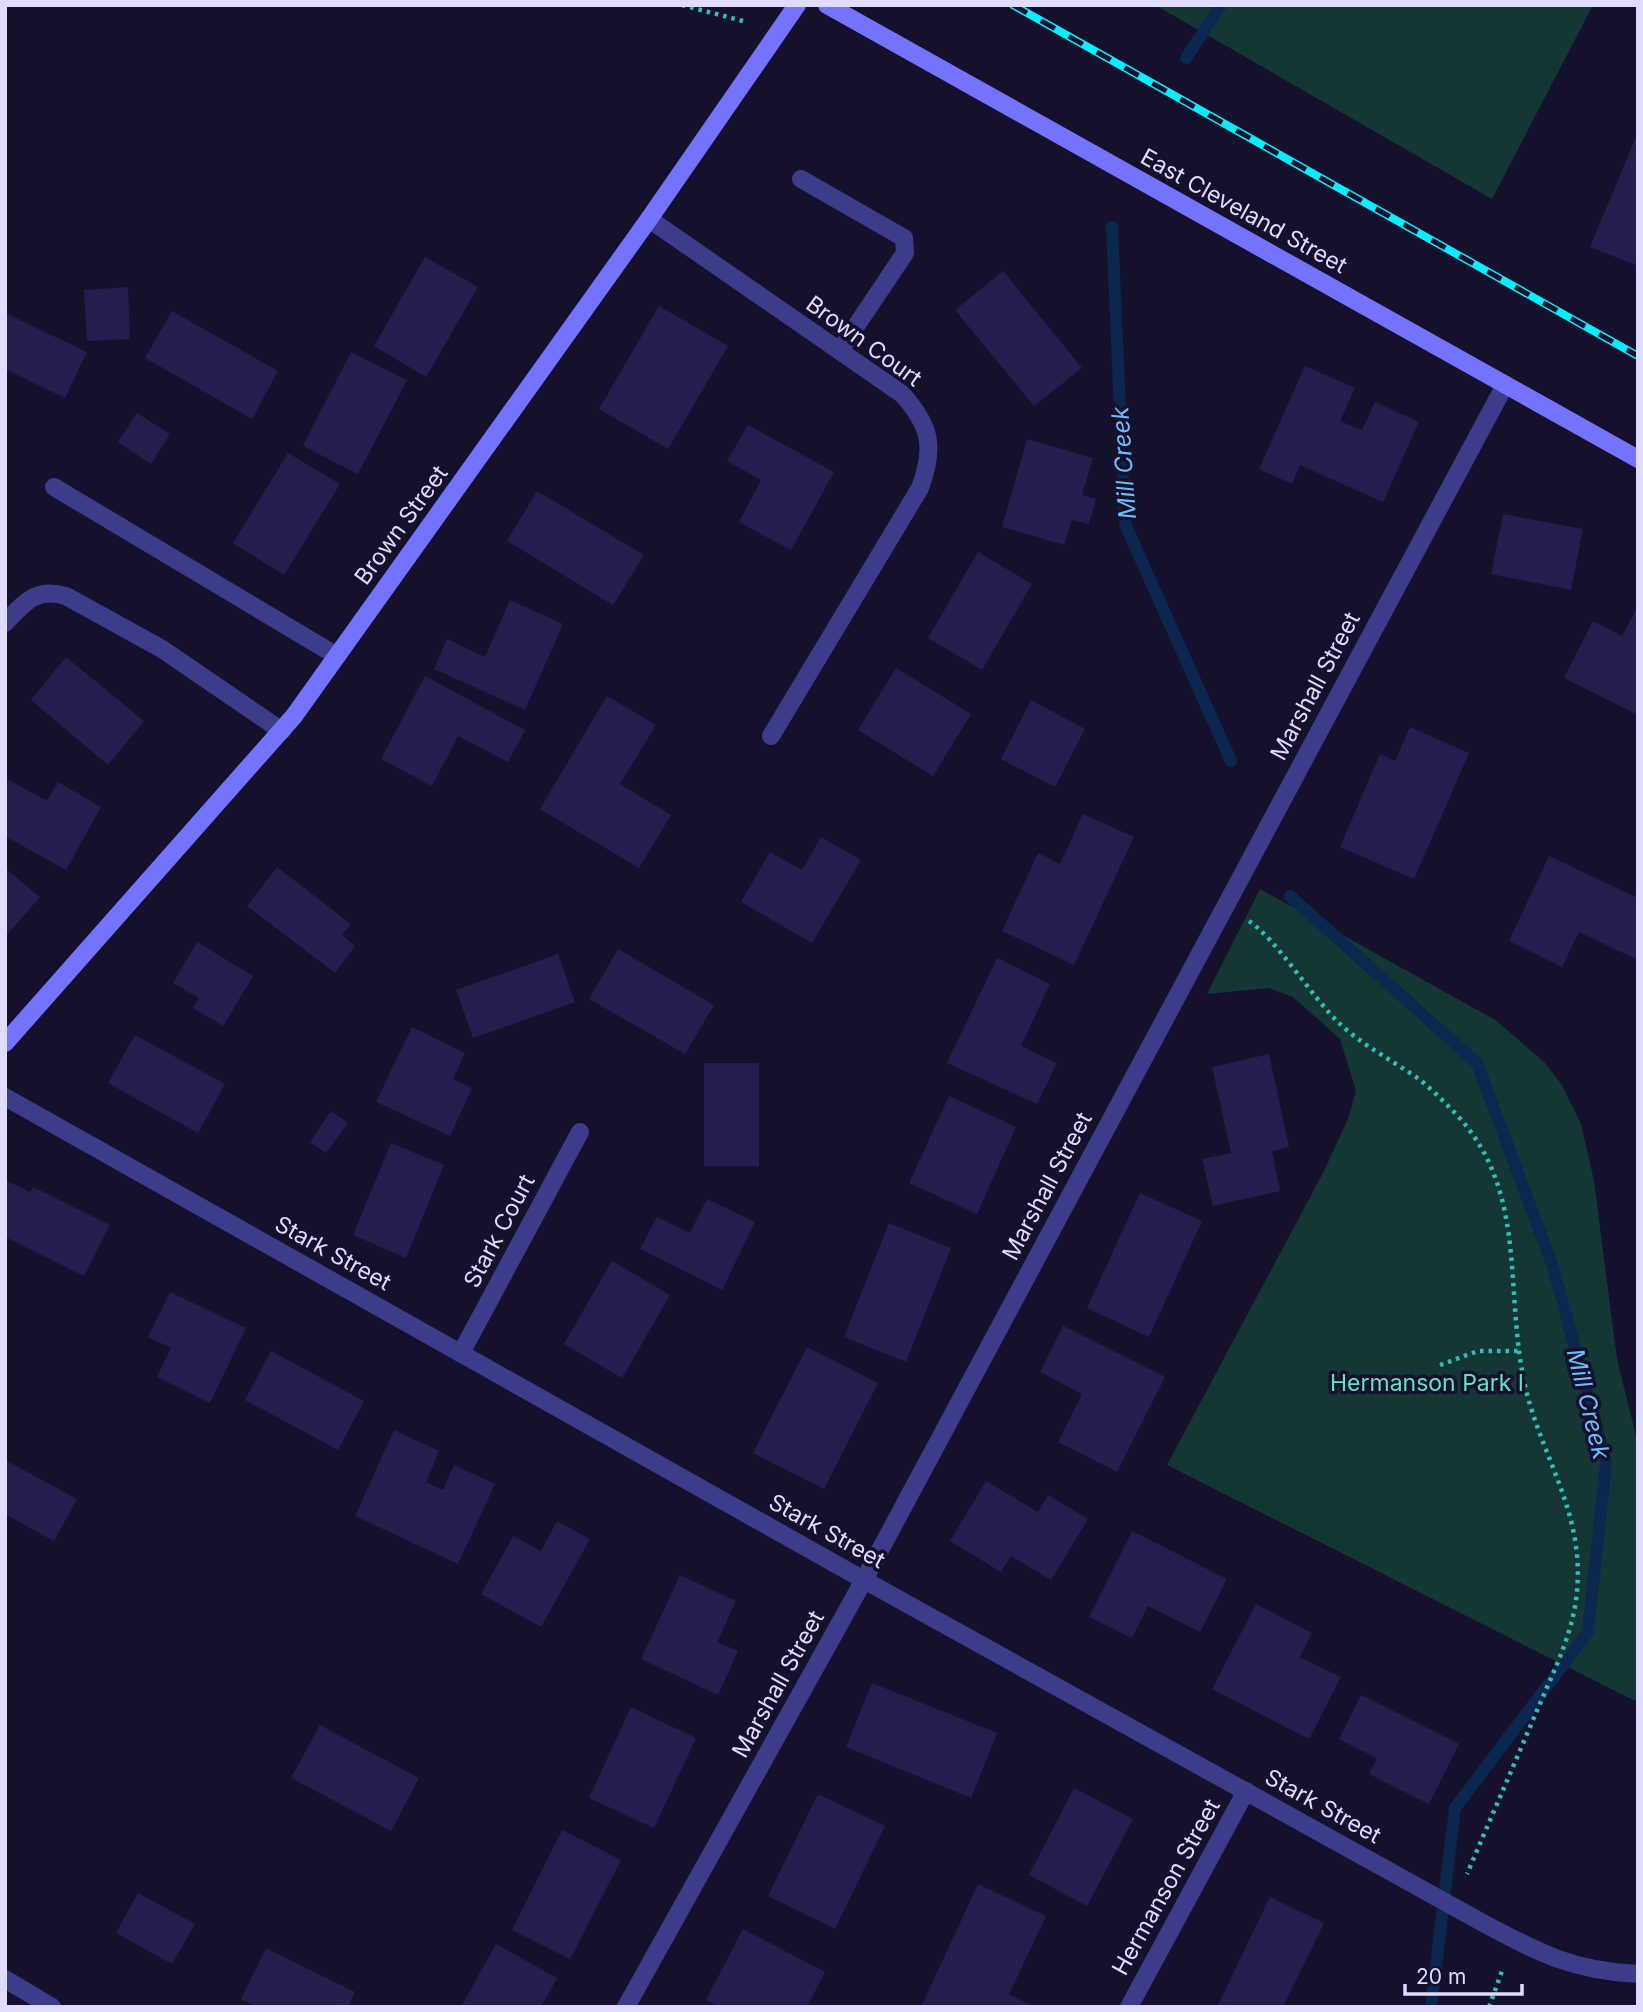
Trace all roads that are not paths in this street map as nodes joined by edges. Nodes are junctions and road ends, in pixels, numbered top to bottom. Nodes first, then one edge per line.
1 (797, 5) edge
2 (827, 5) edge
3 (801, 179) dead end
4 (649, 219) junction
5 (840, 351) junction
6 (1505, 385) junction
7 (1638, 459) edge
8 (54, 487) dead end
9 (5, 623) edge
10 (337, 656) junction
11 (282, 731) junction
12 (771, 737) dead end
13 (5, 1043) edge
14 (5, 1097) edge
15 (580, 1132) dead end
16 (461, 1353) junction
17 (864, 1580) junction
18 (1246, 1791) junction
19 (1638, 1974) edge
20 (5, 1979) edge
21 (52, 2007) edge
22 (626, 2007) edge
23 (1129, 2007) edge

1 - 4 street, Brown Street
2 - 6 street, East Cleveland Street
3 - 5 street
4 - 5 street, Brown Court
4 - 10 street, Brown Street
5 - 12 street, Brown Court
6 - 7 street, East Cleveland Street
6 - 17 street, Marshall Street
8 - 10 street
9 - 11 street
10 - 11 street, Brown Street
11 - 13 street, Brown Street
14 - 16 street, Stark Street
15 - 16 street, Stark Court
16 - 17 street, Stark Street
17 - 18 street, Stark Street
17 - 22 street, Marshall Street
18 - 19 street, Stark Street
18 - 23 street, Hermanson Street
20 - 21 street

